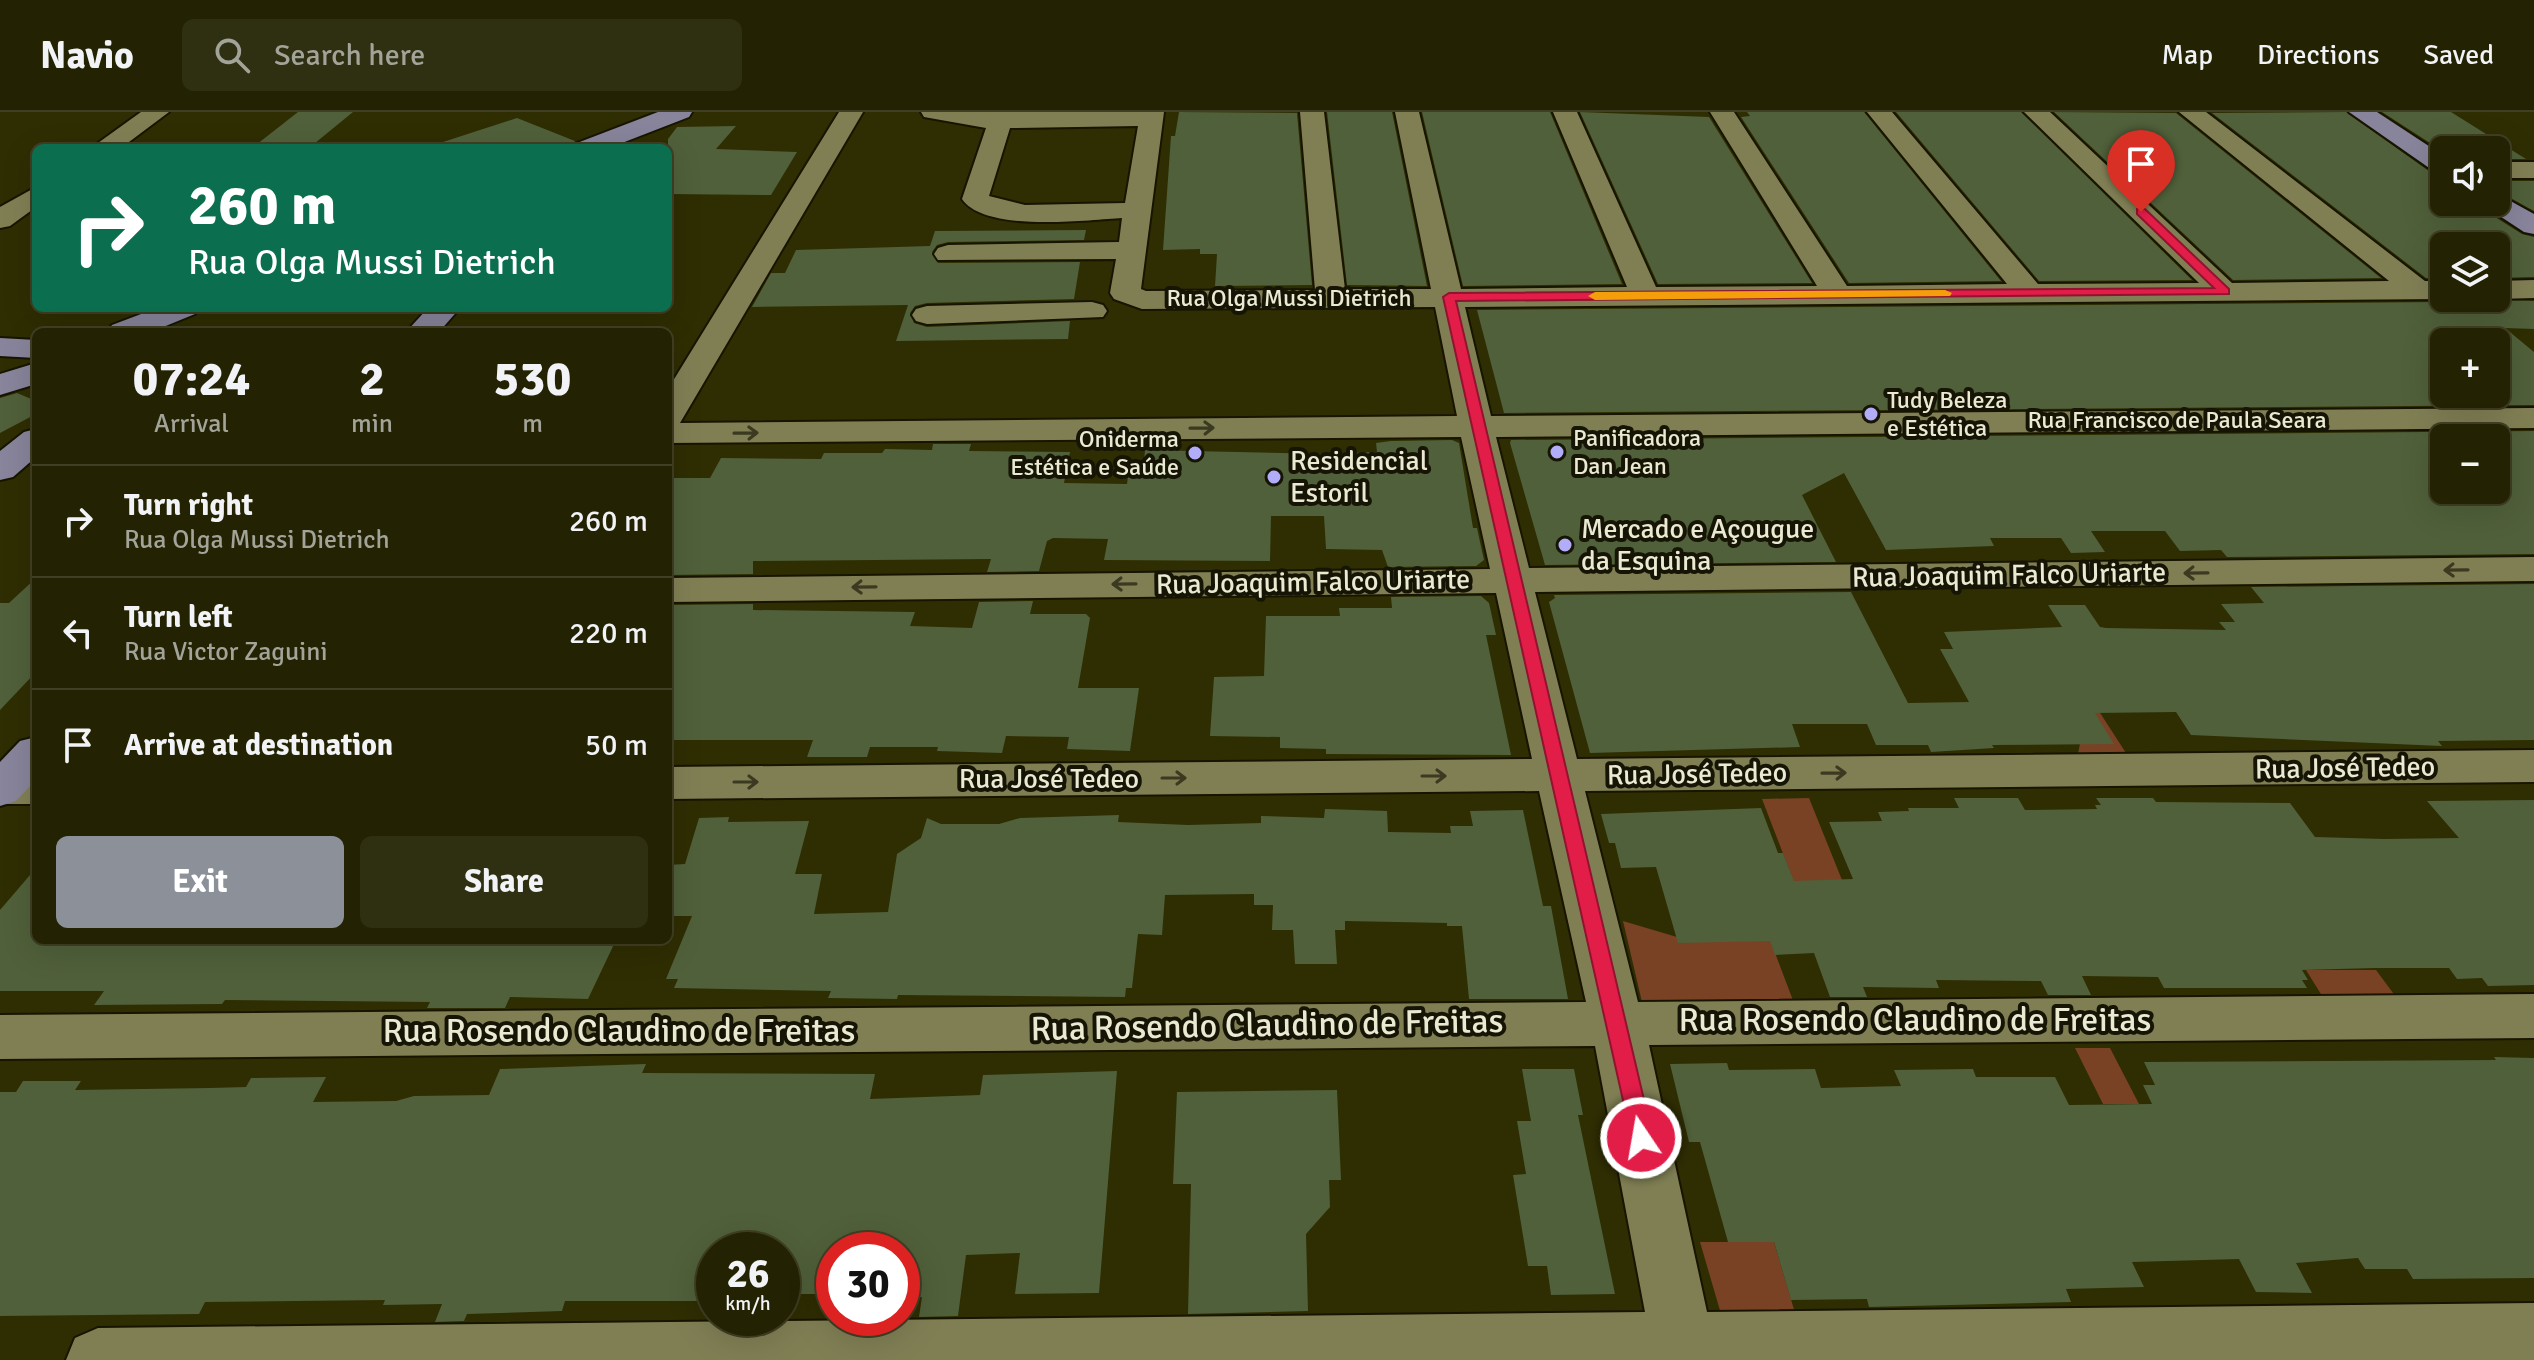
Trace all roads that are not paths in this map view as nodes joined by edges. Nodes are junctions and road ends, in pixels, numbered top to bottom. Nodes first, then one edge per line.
1 (157, 112) edge
2 (680, 112) edge
3 (851, 112) edge
4 (933, 112) edge
5 (1312, 112) edge
6 (1407, 112) edge
7 (1565, 112) edge
8 (1722, 112) edge
9 (1879, 112) edge
10 (2036, 112) edge
11 (2191, 112) edge
12 (2361, 112) edge
13 (1151, 116) edge
14 (1000, 122) junction
15 (606, 143) edge
16 (110, 144) edge
17 (2430, 158) edge
18 (2510, 170) edge
19 (2534, 170) edge
20 (32, 198) edge
21 (1122, 210) dead end
22 (2510, 210) edge
23 (0, 220) edge
24 (2534, 226) edge
25 (1118, 250) junction
26 (948, 254) dead end
27 (2430, 289) edge
28 (2534, 289) edge
29 (2430, 290) edge
30 (2510, 290) edge
31 (2225, 292) junction
32 (2030, 293) junction
33 (1837, 294) junction
34 (1645, 295) junction
35 (1449, 297) junction
36 (1331, 298) junction
37 (174, 312) edge
38 (441, 312) edge
39 (927, 315) dead end
40 (133, 328) edge
41 (426, 328) edge
42 (0, 347) edge
43 (32, 349) edge
44 (672, 409) edge
45 (2534, 418) edge
46 (1476, 426) junction
47 (672, 433) edge
48 (32, 442) edge
49 (0, 469) edge
50 (2534, 569) edge
51 (1514, 580) junction
52 (672, 590) edge
53 (32, 758) edge
54 (2534, 766) edge
55 (1559, 775) junction
56 (672, 783) edge
57 (12, 789) edge
58 (2534, 1016) edge
59 (1617, 1022) junction
60 (0, 1037) edge
61 (2534, 1334) edge
62 (1684, 1350) edge
63 (98, 1360) edge

1 - 16 street
2 - 15 main road
3 - 44 street
4 - 14 street
5 - 36 street
6 - 35 street
7 - 34 street
8 - 33 street
9 - 32 street
10 - 31 street
11 - 27 street
12 - 17 main road
13 - 14 street
13 - 25 street
14 - 21 street
18 - 19 street
20 - 23 street
22 - 24 main road
25 - 26 street
25 - 36 street, Rua Olga Mussi Dietrich
25 - 39 street
28 - 30 street
29 - 31 street, Rua Olga Mussi Dietrich
31 - 32 street, Rua Olga Mussi Dietrich
32 - 33 street, Rua Olga Mussi Dietrich
33 - 34 street, Rua Olga Mussi Dietrich
34 - 35 street, Rua Olga Mussi Dietrich
35 - 36 street, Rua Olga Mussi Dietrich
35 - 46 street
37 - 40 main road
38 - 41 main road
42 - 43 main road
45 - 46 street, Rua Francisco de Paula Seara
47 -> 46 street, Rua Francisco de Paula Seara
46 - 51 street
48 - 49 main road
50 -> 51 street, Rua Joaquim Falco Uriarte
51 -> 52 street, Rua Joaquim Falco Uriarte
51 - 55 street
53 - 57 main road
55 -> 54 street, Rua José Tedeo
56 -> 55 street, Rua José Tedeo
55 - 59 street
58 - 59 street, Rua Rosendo Claudino de Freitas
59 - 60 street, Rua Rosendo Claudino de Freitas
59 - 62 street
61 - 62 street
62 - 63 street

